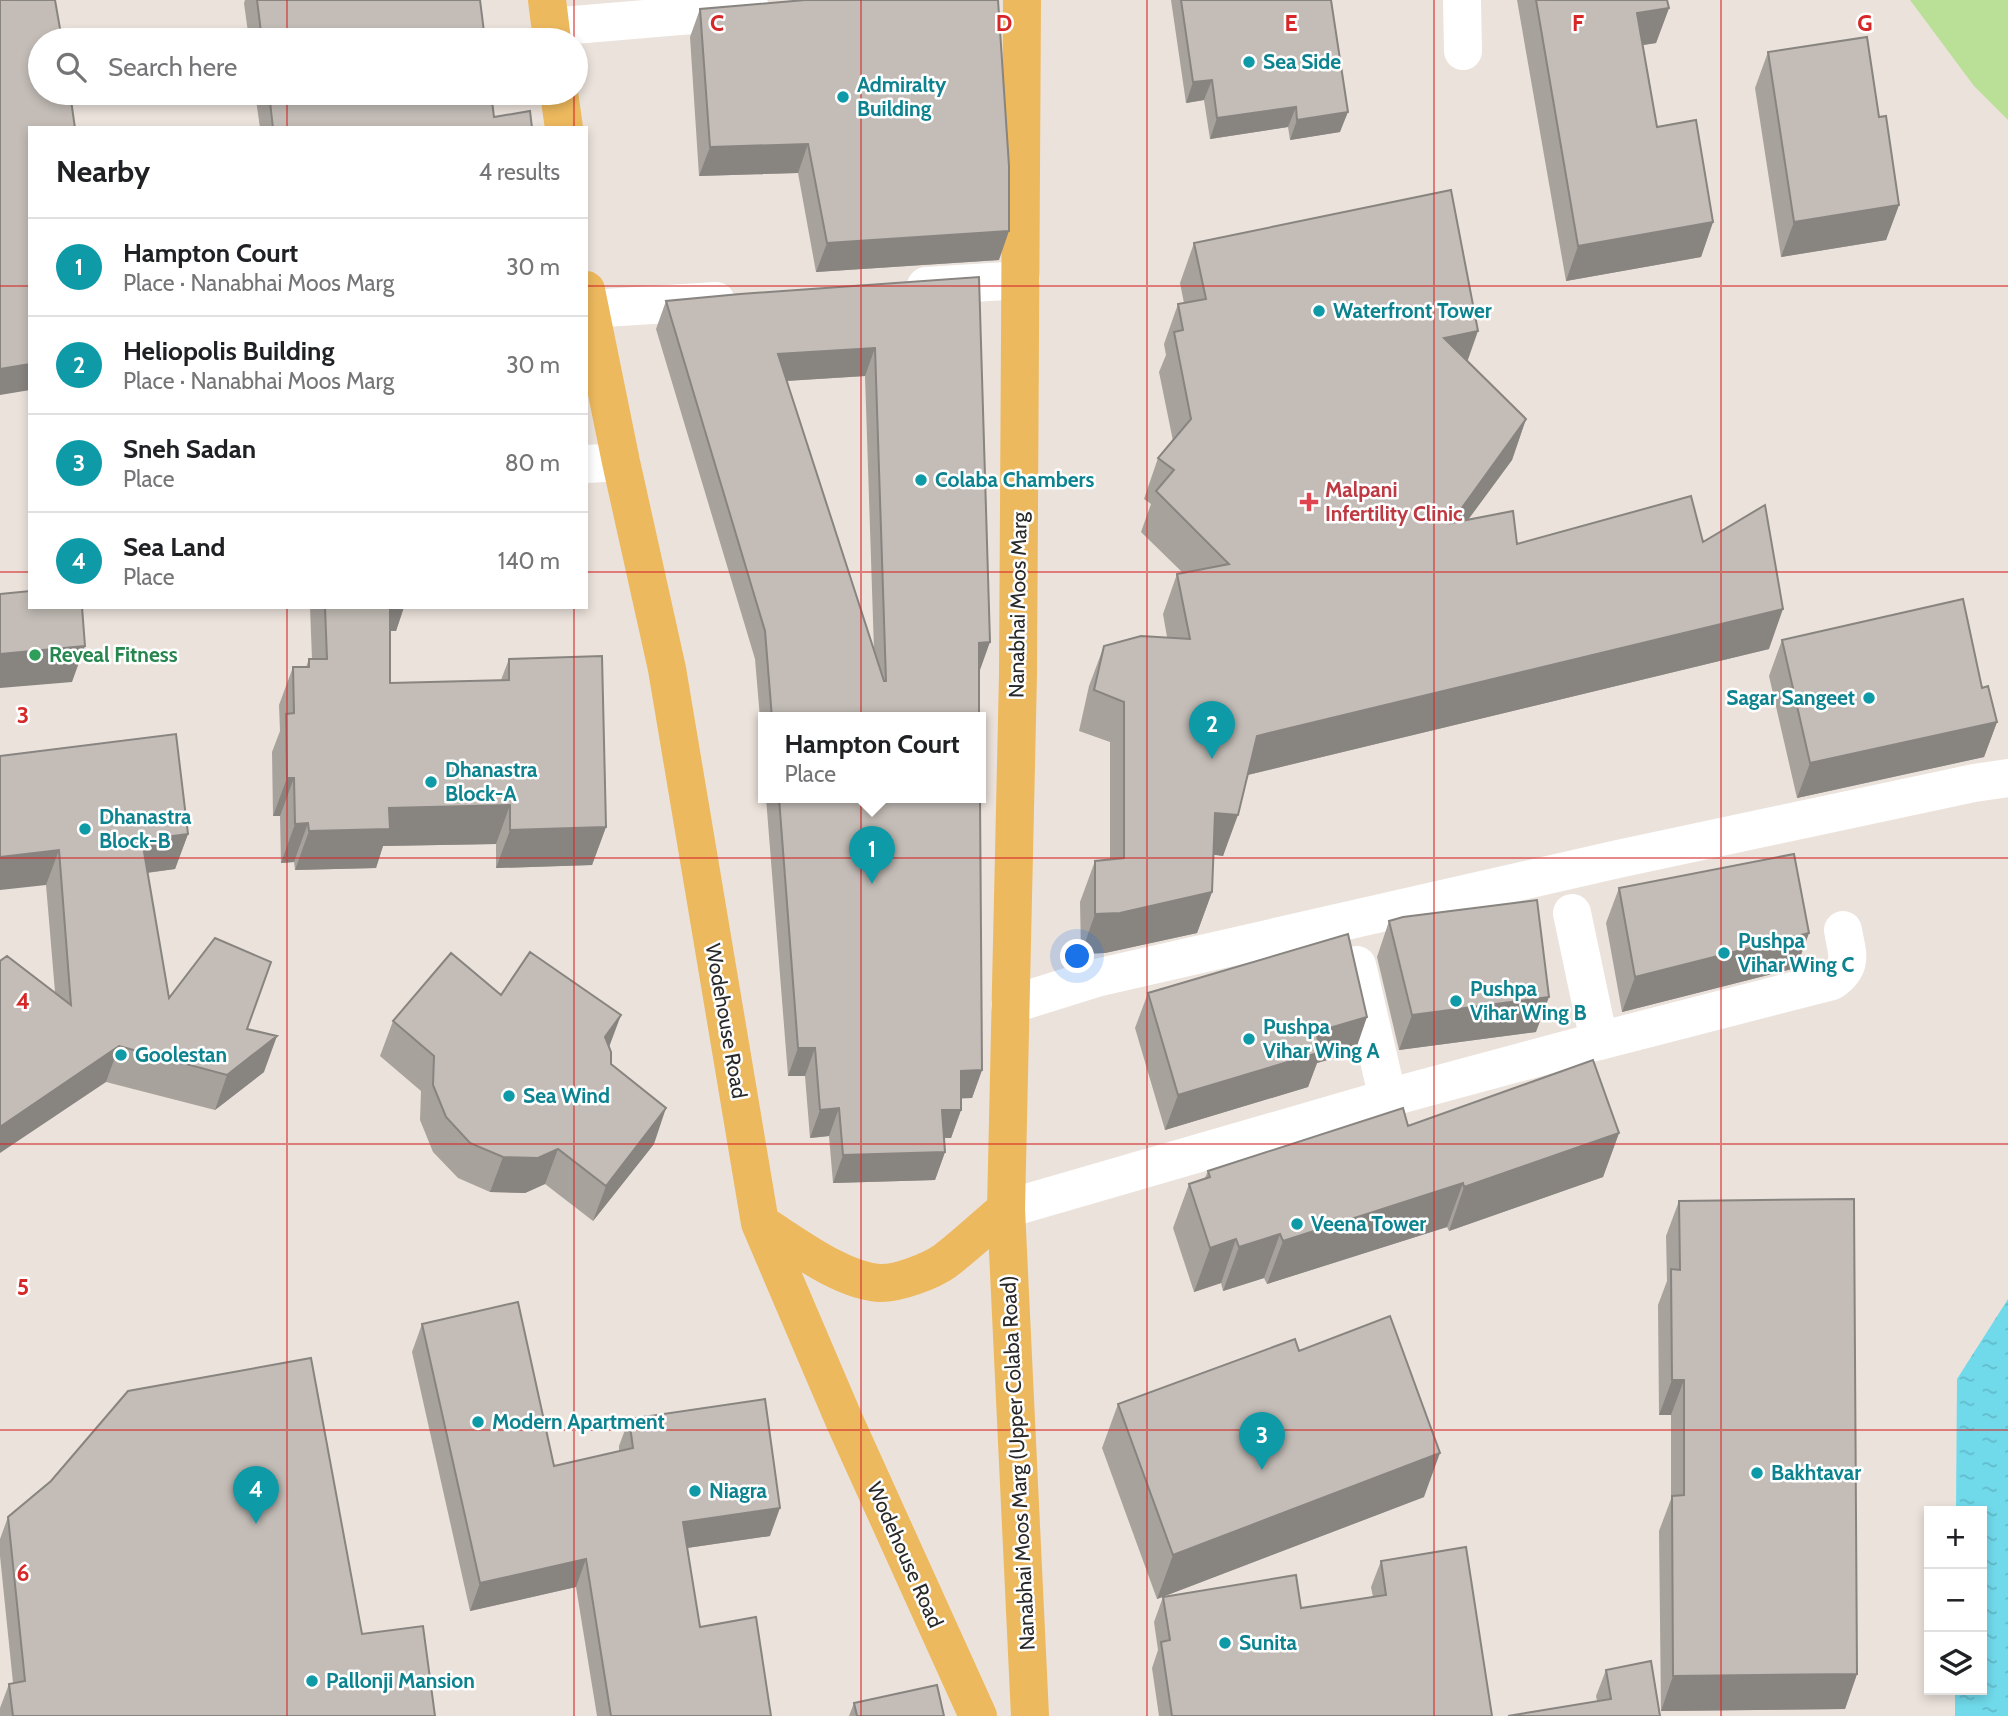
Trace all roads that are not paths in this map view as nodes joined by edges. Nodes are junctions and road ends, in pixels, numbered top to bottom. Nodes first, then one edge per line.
1 (1022, 0) edge
2 (1462, 0) edge
3 (792, 7) edge
4 (550, 22) edge
5 (1463, 51) dead end
6 (561, 105) edge
7 (564, 126) edge
8 (1021, 280) junction
9 (895, 289) edge
10 (756, 298) edge
11 (588, 300) edge
12 (603, 463) edge
13 (2008, 778) edge
14 (1573, 913) dead end
15 (1843, 930) dead end
16 (1357, 965) edge
17 (1010, 1005) junction
18 (1599, 1041) junction
19 (1388, 1099) junction
20 (1006, 1209) junction
21 (760, 1223) junction
22 (978, 1716) edge
23 (1030, 1716) edge

1 - 8 main road, Nanabhai Moos Marg
2 - 5 street
3 - 4 street
6 - 7 main road
8 - 9 street
8 - 17 main road, Nanabhai Moos Marg
10 - 11 street
11 - 12 main road, Wodehouse Road
12 - 21 main road, Wodehouse Road
13 - 17 street
14 - 18 street
15 - 18 street
16 - 19 street
17 - 20 main road, Nanabhai Moos Marg
18 - 19 street
19 - 20 street
20 - 21 main road
20 - 23 main road, Nanabhai Moos Marg (Upper Colaba Road)
21 - 22 main road, Wodehouse Road

